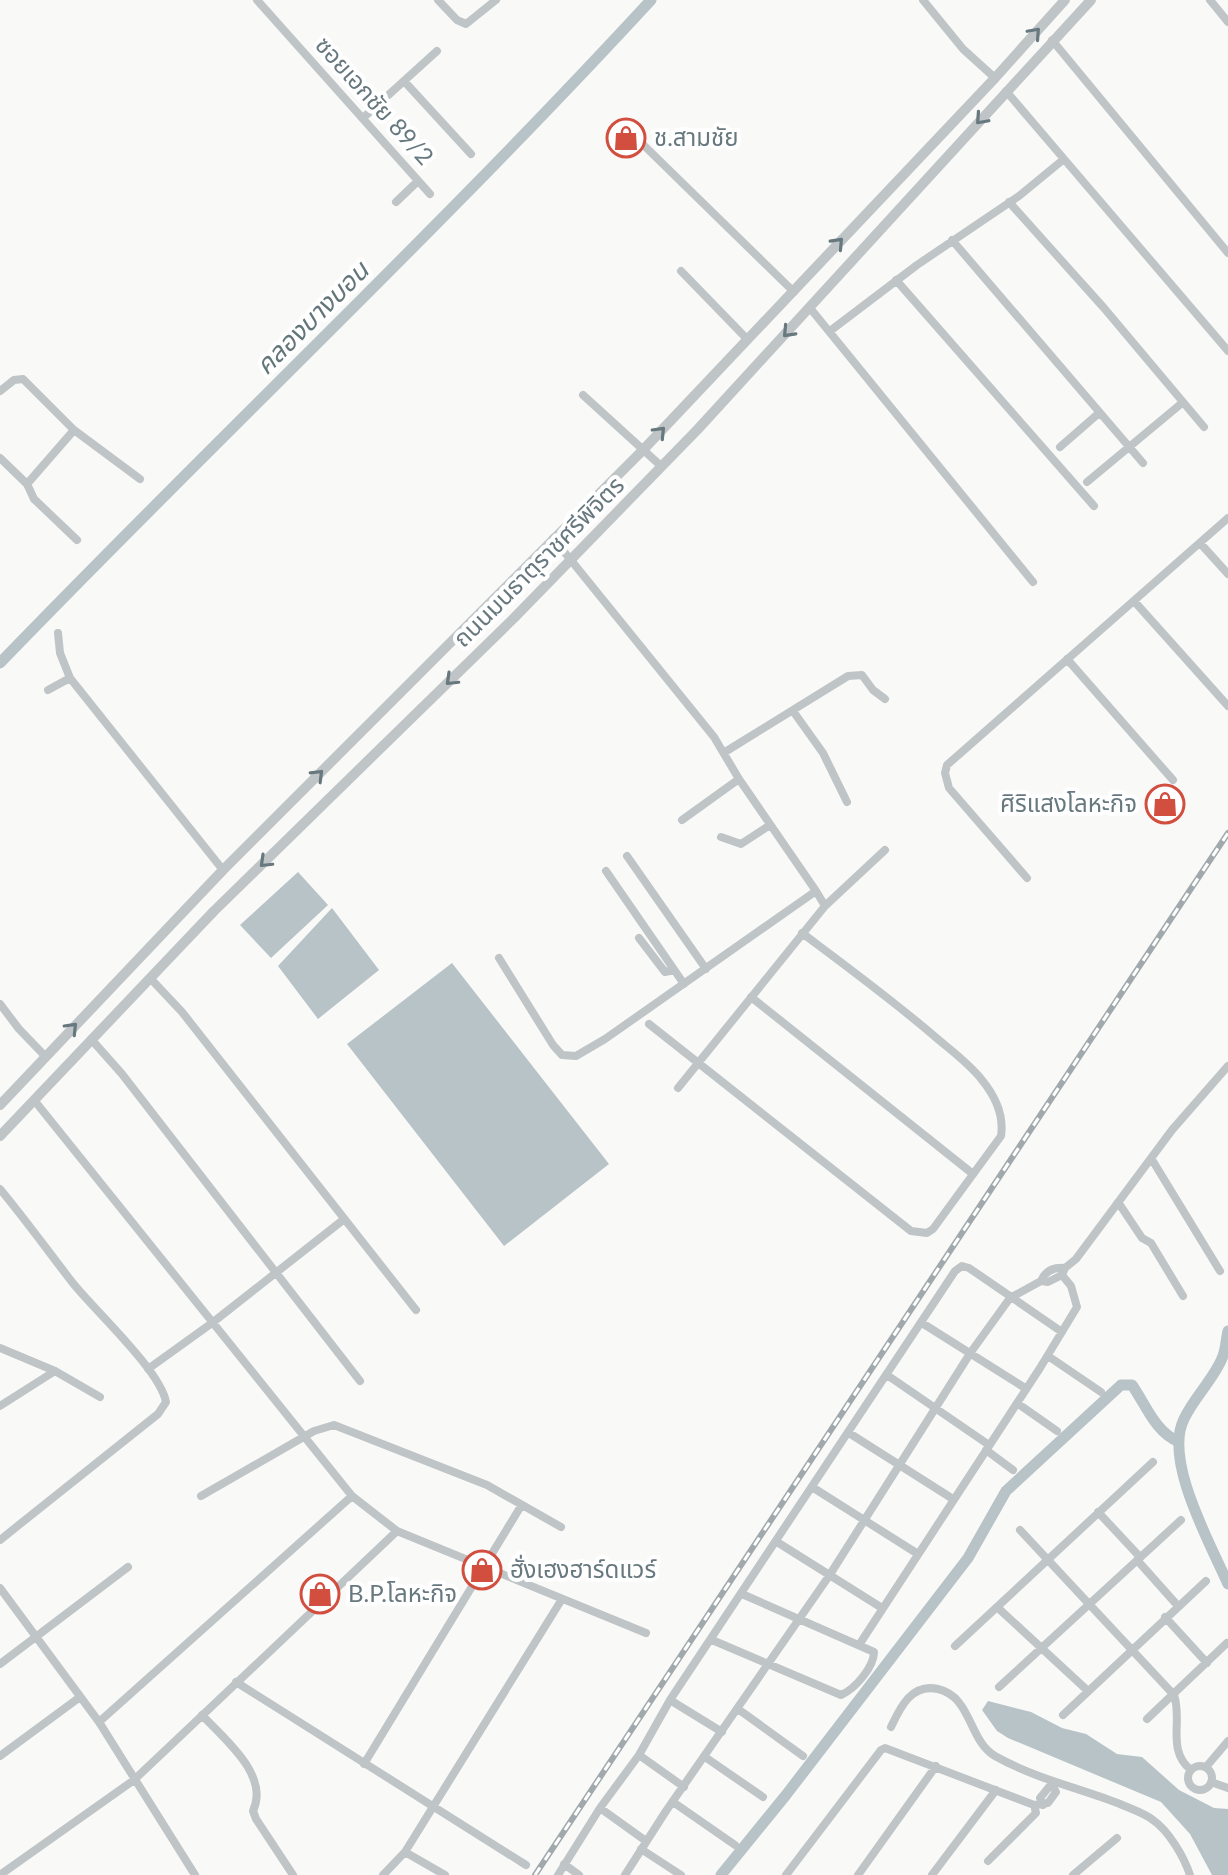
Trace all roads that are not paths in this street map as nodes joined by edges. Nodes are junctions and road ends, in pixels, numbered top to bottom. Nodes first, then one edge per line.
1 (257, 0) edge
2 (438, 0) edge
3 (496, 0) edge
4 (923, 0) edge
5 (1065, 0) edge
6 (1091, 0) edge
7 (1210, 0) edge
8 (1228, 22) edge
9 (1052, 40) junction
10 (437, 51) dead end
11 (995, 78) junction
12 (404, 81) junction
13 (1006, 91) junction
14 (363, 118) junction
15 (623, 125) dead end
16 (471, 154) dead end
17 (1064, 159) junction
18 (418, 181) junction
19 (430, 194) dead end
20 (396, 202) dead end
21 (1009, 202) junction
22 (952, 240) junction
23 (1228, 253) edge
24 (681, 271) dead end
25 (896, 280) junction
26 (794, 292) junction
27 (810, 308) junction
28 (830, 331) junction
29 (748, 340) junction
30 (1228, 351) edge
31 (0, 391) edge
32 (583, 395) dead end
33 (1182, 403) junction
34 (1099, 413) junction
35 (1204, 427) dead end
36 (74, 430) junction
37 (1128, 446) junction
38 (1060, 447) dead end
39 (642, 451) junction
40 (0, 458) edge
41 (1143, 463) dead end
42 (661, 466) junction
43 (140, 479) dead end
44 (1087, 482) dead end
45 (27, 484) junction
46 (1094, 506) dead end
47 (1228, 518) edge
48 (553, 538) junction
49 (77, 540) dead end
50 (1200, 543) junction
51 (571, 559) junction
52 (1228, 574) edge
53 (1033, 582) dead end
54 (1134, 601) junction
55 (58, 633) dead end
56 (1067, 659) junction
57 (70, 678) junction
58 (48, 690) dead end
59 (885, 699) dead end
60 (1228, 706) edge
61 (793, 711) junction
62 (725, 752) junction
63 (739, 779) junction
64 (1173, 780) dead end
65 (847, 802) dead end
66 (682, 820) dead end
67 (770, 825) junction
68 (721, 837) dead end
69 (885, 850) dead end
70 (627, 856) dead end
71 (223, 870) junction
72 (606, 871) dead end
73 (1027, 878) dead end
74 (816, 891) junction
75 (825, 906) junction
76 (802, 933) junction
77 (639, 938) dead end
78 (499, 958) dead end
79 (706, 969) junction
80 (674, 970) junction
81 (150, 978) junction
82 (684, 984) junction
83 (751, 997) junction
84 (0, 1004) edge
85 (649, 1024) dead end
86 (91, 1039) junction
87 (45, 1056) junction
88 (698, 1062) junction
89 (1228, 1066) edge
90 (678, 1088) dead end
91 (34, 1100) junction
92 (0, 1105) edge
93 (0, 1136) edge
94 (1151, 1158) junction
95 (973, 1174) junction
96 (0, 1189) edge
97 (1118, 1202) junction
98 (343, 1220) junction
99 (1065, 1270) junction
100 (1220, 1271) dead end
101 (276, 1273) junction
102 (1183, 1296) dead end
103 (1010, 1298) junction
104 (416, 1310) dead end
105 (212, 1323) junction
106 (922, 1323) junction
107 (1062, 1332) junction
108 (2, 1350) edge
109 (971, 1352) junction
110 (1048, 1356) junction
111 (148, 1369) junction
112 (55, 1371) junction
113 (887, 1375) junction
114 (360, 1381) dead end
115 (1025, 1388) junction
116 (1101, 1392) dead end
117 (100, 1397) dead end
118 (1017, 1403) junction
119 (0, 1406) edge
120 (937, 1407) junction
121 (1057, 1431) dead end
122 (849, 1433) junction
123 (304, 1437) junction
124 (988, 1447) junction
125 (1153, 1462) dead end
126 (900, 1465) junction
127 (1013, 1470) dead end
128 (812, 1487) junction
129 (201, 1496) dead end
130 (352, 1496) junction
131 (953, 1499) junction
132 (521, 1506) junction
133 (1098, 1512) junction
134 (864, 1520) junction
135 (1181, 1520) dead end
136 (561, 1527) dead end
137 (1020, 1530) dead end
138 (397, 1531) junction
139 (0, 1540) edge
140 (777, 1542) junction
141 (918, 1554) junction
142 (1048, 1559) junction
143 (1138, 1559) junction
144 (128, 1567) dead end
145 (483, 1568) junction
146 (829, 1576) junction
147 (1206, 1581) dead end
148 (0, 1588) edge
149 (742, 1594) junction
150 (562, 1599) junction
151 (1090, 1603) junction
152 (1178, 1606) junction
153 (997, 1607) junction
154 (882, 1608) junction
155 (1165, 1617) junction
156 (799, 1619) junction
157 (646, 1633) dead end
158 (36, 1636) junction
159 (712, 1640) junction
160 (1227, 1643) edge
161 (859, 1645) junction
162 (955, 1646) dead end
163 (1040, 1648) junction
164 (1132, 1648) junction
165 (1207, 1663) junction
166 (0, 1664) edge
167 (768, 1665) junction
168 (236, 1682) junction
169 (999, 1687) dead end
170 (1088, 1691) junction
171 (1174, 1695) junction
172 (80, 1697) junction
173 (670, 1700) junction
174 (738, 1709) junction
175 (202, 1715) junction
176 (1063, 1715) dead end
177 (1147, 1719) dead end
178 (99, 1722) junction
179 (891, 1727) dead end
180 (722, 1732) junction
181 (1228, 1741) edge
182 (639, 1755) junction
183 (0, 1756) edge
184 (803, 1756) dead end
185 (705, 1757) junction
186 (364, 1764) junction
187 (936, 1766) junction
188 (1206, 1767) junction
189 (1191, 1770) junction
190 (134, 1780) junction
191 (1211, 1782) junction
192 (1055, 1784) junction
193 (684, 1787) junction
194 (1228, 1788) edge
195 (996, 1790) junction
196 (763, 1797) dead end
197 (673, 1802) junction
198 (1038, 1805) junction
199 (433, 1808) junction
200 (600, 1808) junction
201 (1117, 1838) dead end
202 (644, 1845) junction
203 (735, 1845) dead end
204 (405, 1852) junction
205 (988, 1861) dead end
206 (564, 1864) junction
207 (526, 1865) dead end
208 (191, 1874) edge
209 (0, 1875) edge
210 (293, 1875) edge
211 (383, 1875) edge
212 (445, 1875) edge
213 (558, 1875) edge
214 (579, 1875) edge
215 (625, 1875) edge
216 (681, 1875) edge
217 (786, 1875) edge
218 (858, 1875) edge
219 (932, 1875) edge
220 (1073, 1875) edge
221 (1190, 1875) edge

1 - 14 street, ซอยเอกชัย 89/2
2 - 3 street
4 - 11 street
11 -> 5 street, ถนนมนธาตุราชศรีพิจิตร
6 - 9 street, ถนนมนธาตุราชศรีพิจิตร
7 - 8 street
9 - 13 street, ถนนมนธาตุราชศรีพิจิตร
9 - 23 street
10 - 12 street
26 -> 11 street, ถนนมนธาตุราชศรีพิจิตร
12 - 14 street
12 - 16 street
13 - 17 street
13 -> 27 street, ถนนมนธาตุราชศรีพิจิตร
14 - 18 street, ซอยเอกชัย 89/2
15 - 26 street
17 - 21 street
17 - 30 street
18 - 19 street, ซอยเอกชัย 89/2
18 - 20 street
21 - 22 street
21 - 33 street
22 - 25 street
22 - 34 street
24 - 29 street
25 - 28 street
25 - 46 street
26 - 29 street, ถนนมนธาตุราชศรีพิจิตร
27 - 28 street
27 -> 42 street, ถนนมนธาตุราชศรีพิจิตร
28 - 53 street
39 -> 29 street, ถนนมนธาตุราชศรีพิจิตร
31 - 36 street
32 - 39 street
33 - 35 street
33 - 37 street
34 - 37 street
34 - 38 street
36 - 43 street
36 - 45 street
37 - 41 street
37 - 44 street
39 - 42 street
39 - 48 street, ถนนมนธาตุราชศรีพิจิตร
40 - 45 street
42 - 51 street, ถนนมนธาตุราชศรีพิจิตร
45 - 49 street
47 - 50 street
48 - 51 street
71 -> 48 street, ถนนมนธาตุราชศรีพิจิตร
50 - 52 street
50 - 54 street
51 - 62 street
51 -> 81 street, ถนนมนธาตุราชศรีพิจิตร
54 - 56 street
54 - 60 street
55 - 57 street
56 - 64 street
56 - 73 street
57 - 58 street
57 - 71 street
59 - 61 street
61 - 62 street
61 - 65 street
62 - 63 street
63 - 66 street
63 - 67 street
67 - 68 street
67 - 74 street
69 - 75 street
70 - 79 street
87 -> 71 street, ถนนมนธาตุราชศรีพิจิตร
72 - 80 street
74 - 75 street
74 - 79 street
75 - 76 street
76 - 83 street
76 - 95 street
77 - 80 street
78 - 82 street
79 - 82 street
80 - 82 street
81 - 86 street, ถนนมนธาตุราชศรีพิจิตร
81 - 98 street
83 - 88 street
83 - 95 street
84 - 87 street
85 - 88 street
86 - 91 street, ถนนมนธาตุราชศรีพิจิตร
86 - 101 street
87 - 92 street, ถนนมนธาตุราชศรีพิจิตร
88 - 90 street
88 - 95 street
89 - 94 street
91 - 93 street, ถนนมนธาตุราชศรีพิจิตร
91 - 105 street
94 - 97 street
94 - 100 street
96 - 111 street
97 - 99 street
97 - 102 street
98 - 101 street
98 - 104 street
99 - 103 street
99 - 107 street
101 - 105 street
101 - 114 street
103 - 106 street
103 - 107 street
103 - 109 street
105 - 111 street
105 - 123 street
106 - 109 street
106 - 113 street
107 - 110 street
108 - 112 street
109 - 115 street
109 - 120 street
110 - 115 street
110 - 116 street
111 - 139 street
112 - 117 street
112 - 119 street
113 - 120 street
113 - 122 street
115 - 118 street
118 - 121 street
118 - 124 street
120 - 124 street
120 - 126 street
122 - 126 street
122 - 128 street
123 - 129 street
123 - 130 street
123 - 132 street
124 - 127 street
124 - 131 street
125 - 133 street
126 - 131 street
126 - 134 street
128 - 134 street
128 - 140 street
130 - 138 street
130 - 178 street
131 - 141 street
132 - 136 street
132 - 145 street
133 - 142 street
133 - 143 street
134 - 141 street
134 - 146 street
135 - 143 street
137 - 142 street
138 - 145 street
138 - 168 street
140 - 146 street
140 - 149 street
141 - 154 street
142 - 151 street
142 - 153 street
143 - 151 street
143 - 152 street
144 - 158 street
145 - 150 street
145 - 186 street
146 - 154 street
146 - 156 street
147 - 152 street
148 - 158 street
149 - 156 street
149 - 159 street
150 - 157 street
150 - 199 street
151 - 163 street
151 - 164 street
152 - 155 street
153 - 162 street
153 - 163 street
154 - 161 street
155 - 164 street
155 - 165 street
156 - 161 street
156 - 167 street
158 - 166 street
158 - 172 street
159 - 167 street
159 - 173 street
160 - 165 street
161 - 167 street
163 - 169 street
163 - 170 street
164 - 170 street
164 - 171 street
165 - 171 street
167 - 174 street
168 - 175 street
168 - 186 street
170 - 176 street
171 - 177 street
171 - 189 street
172 - 178 street
172 - 183 street
173 - 180 street
173 - 182 street
174 - 180 street
174 - 184 street
175 - 190 street
175 - 210 street
178 - 190 street
179 - 192 street
180 - 185 street
181 - 188 street
182 - 193 street
182 - 200 street
185 - 193 street
185 - 196 street
186 - 199 street
187 - 195 street
187 - 217 street
187 - 218 street
188 - 189 street
188 - 191 street
189 - 191 street
190 - 208 street
190 - 209 street
191 - 194 street
192 - 198 street
192 - 221 street
193 - 197 street
195 - 198 street
195 - 219 street
197 - 202 street
197 - 203 street
198 - 205 street
199 - 204 street
199 - 207 street
200 - 202 street
200 - 206 street
201 - 220 street
202 - 215 street
202 - 216 street
204 - 211 street
204 - 212 street
206 - 213 street
206 - 214 street

